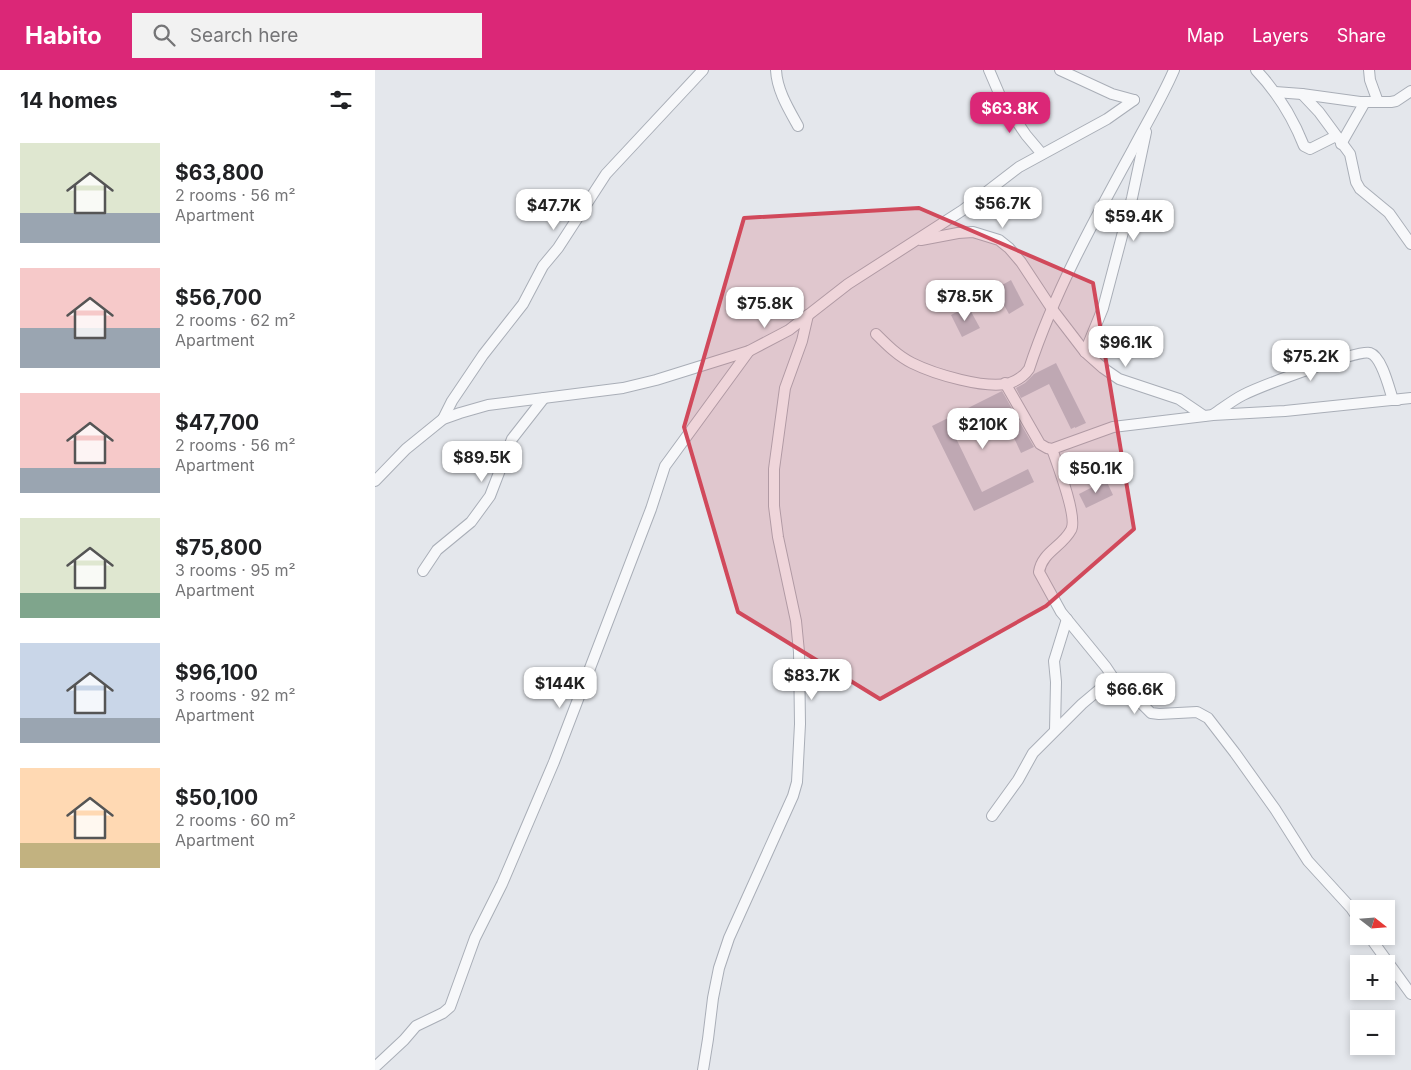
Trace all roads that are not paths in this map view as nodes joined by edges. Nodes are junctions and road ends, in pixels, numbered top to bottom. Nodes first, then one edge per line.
1 (703, 70) edge
2 (776, 70) edge
3 (989, 70) edge
4 (1060, 70) edge
5 (1174, 70) edge
6 (1256, 70) edge
7 (1369, 70) edge
8 (1077, 74) edge
9 (1411, 91) edge
10 (1275, 92) junction
11 (1302, 94) junction
12 (1365, 102) junction
13 (1378, 102) junction
14 (1149, 121) junction
15 (798, 126) dead end
16 (1339, 140) junction
17 (1042, 154) junction
18 (913, 241) junction
19 (1411, 244) edge
20 (1052, 309) junction
21 (808, 315) junction
22 (876, 334) dead end
23 (749, 351) junction
24 (1085, 352) junction
25 (1005, 383) junction
26 (544, 398) junction
27 (1411, 399) edge
28 (1393, 400) junction
29 (1209, 415) junction
30 (443, 419) junction
31 (1052, 449) junction
32 (375, 481) edge
33 (423, 571) dead end
34 (1067, 619) junction
35 (1113, 678) junction
36 (1055, 730) junction
37 (992, 816) dead end
38 (1350, 907) edge
39 (1376, 945) edge
40 (1411, 994) edge
41 (375, 1067) edge
42 (703, 1070) edge

1 - 30 street
2 - 15 street
3 - 17 street
4 - 8 street
5 - 14 street
6 - 10 street
7 - 13 street
8 - 17 street
9 - 13 street
10 - 11 street
10 - 16 street
11 - 12 street
11 - 16 street
12 - 13 street
12 - 16 street
14 - 20 street
14 - 24 street
16 - 19 street
17 - 18 street
18 - 20 street
18 - 21 street
20 - 24 street
20 - 25 street
21 - 23 street
21 - 42 street
22 - 25 street
23 - 26 street
23 - 41 street
24 - 29 street
25 - 31 street
26 - 30 street
26 - 33 street
27 - 28 street
28 - 29 street
28 - 29 street
29 - 31 street
30 - 32 street
31 - 34 street
34 - 35 street
34 - 36 street
35 - 36 street
35 - 38 street
36 - 37 street
39 - 40 street

